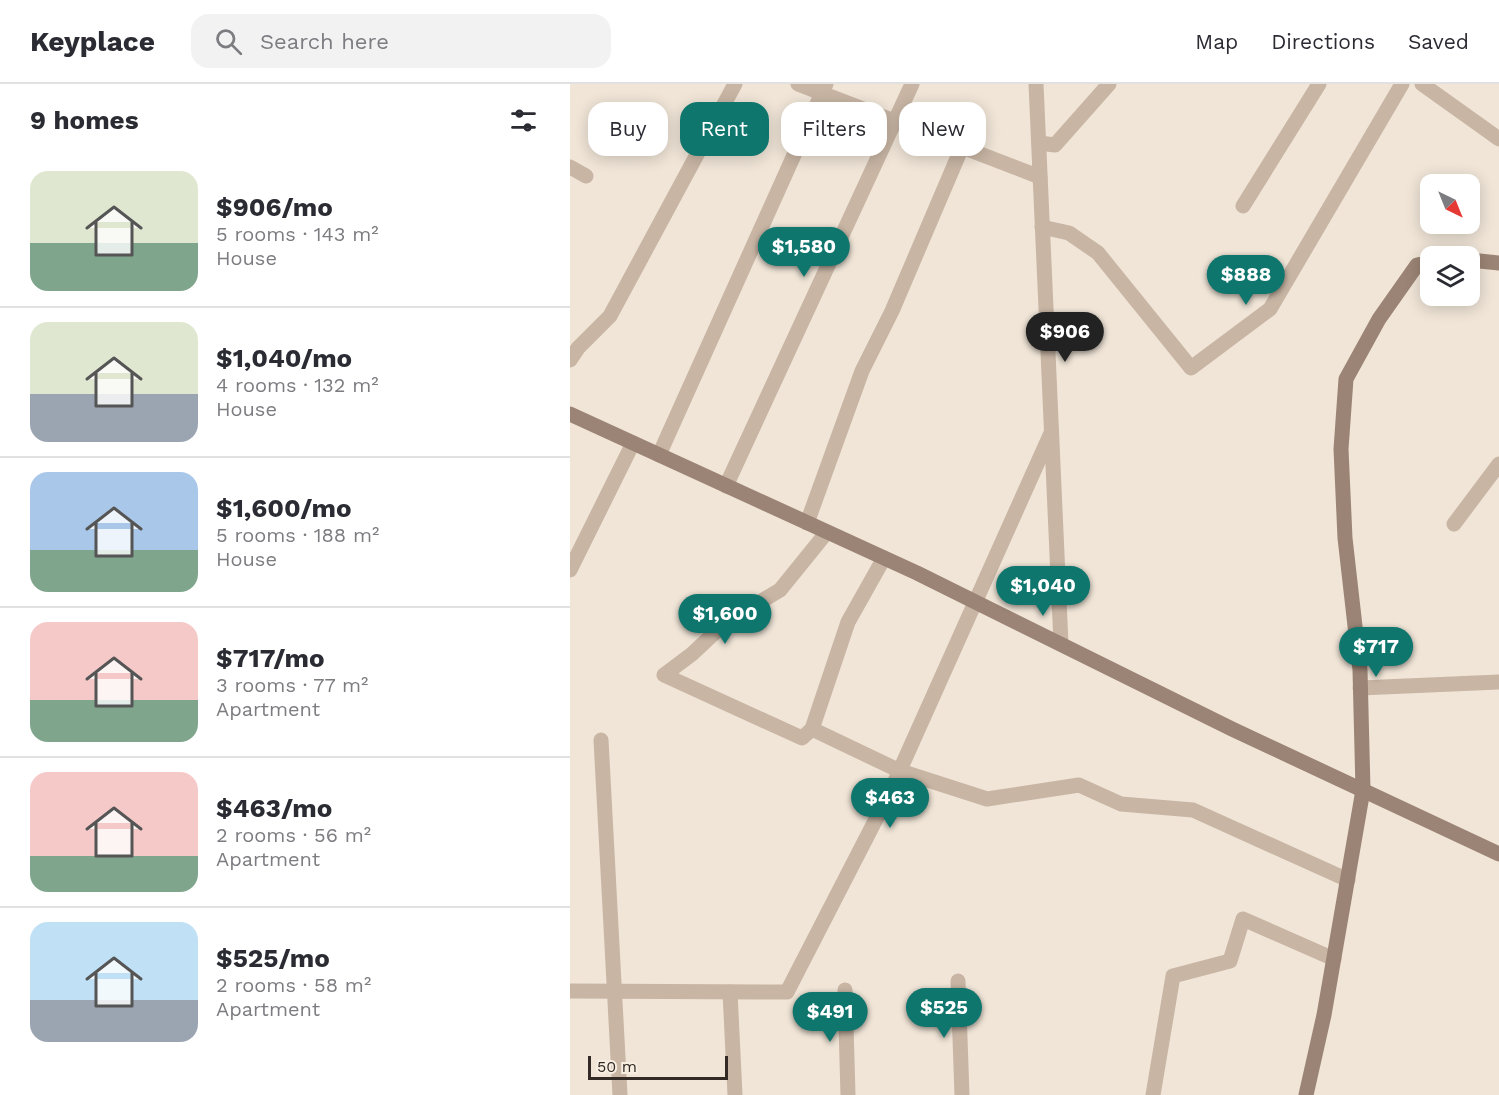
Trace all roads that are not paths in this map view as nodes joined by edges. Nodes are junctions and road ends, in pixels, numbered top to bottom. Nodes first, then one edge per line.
1 (735, 84) edge
2 (798, 84) edge
3 (912, 84) edge
4 (1036, 84) edge
5 (1108, 84) edge
6 (1319, 84) edge
7 (1402, 84) edge
8 (1422, 84) edge
9 (824, 88) edge
10 (895, 121) junction
11 (899, 123) edge
12 (1499, 139) edge
13 (1039, 143) junction
14 (958, 156) edge
15 (985, 156) edge
16 (570, 167) edge
17 (586, 176) dead end
18 (1040, 177) junction
19 (1243, 206) dead end
20 (1042, 227) junction
21 (1480, 261) edge
22 (1499, 263) edge
23 (1420, 264) edge
24 (570, 360) edge
25 (570, 414) edge
26 (1051, 433) junction
27 (633, 443) junction
28 (660, 455) junction
29 (1499, 464) edge
30 (726, 486) junction
31 (807, 523) junction
32 (1454, 524) dead end
33 (827, 532) junction
34 (884, 558) junction
35 (570, 570) edge
36 (976, 602) junction
37 (1061, 644) junction
38 (1499, 682) edge
39 (1360, 688) junction
40 (812, 729) junction
41 (601, 740) dead end
42 (900, 771) junction
43 (1363, 790) junction
44 (1499, 854) edge
45 (1348, 880) junction
46 (1334, 960) junction
47 (958, 981) dead end
48 (845, 990) dead end
49 (570, 991) edge
50 (615, 992) junction
51 (730, 992) junction
52 (620, 1095) edge
53 (735, 1095) edge
54 (848, 1095) edge
55 (963, 1095) edge
56 (1154, 1095) edge
57 (1306, 1095) edge

1 - 24 street
2 - 9 street
3 - 10 street
4 - 13 street
5 - 13 street
6 - 19 street
7 - 20 street
8 - 12 street
9 - 10 street
9 - 28 street
10 - 11 street
10 - 30 street
13 - 18 street
14 - 31 street
15 - 18 street
16 - 17 street
18 - 20 street
20 - 26 street
21 - 22 street
23 - 39 street
25 - 27 street
26 - 36 street
26 - 37 street
27 - 28 street
27 - 35 street
28 - 30 street
29 - 32 street
30 - 31 street
31 - 33 street
33 - 34 street
33 - 40 street
34 - 36 street
34 - 40 street
36 - 37 street
36 - 42 street
37 - 43 street
38 - 39 street
39 - 43 street
40 - 42 street
41 - 50 street
42 - 45 street
42 - 51 street
43 - 44 street
43 - 45 street
45 - 46 street
46 - 56 street
46 - 57 street
47 - 55 street
48 - 54 street
49 - 50 street
50 - 51 street
50 - 52 street
51 - 53 street

